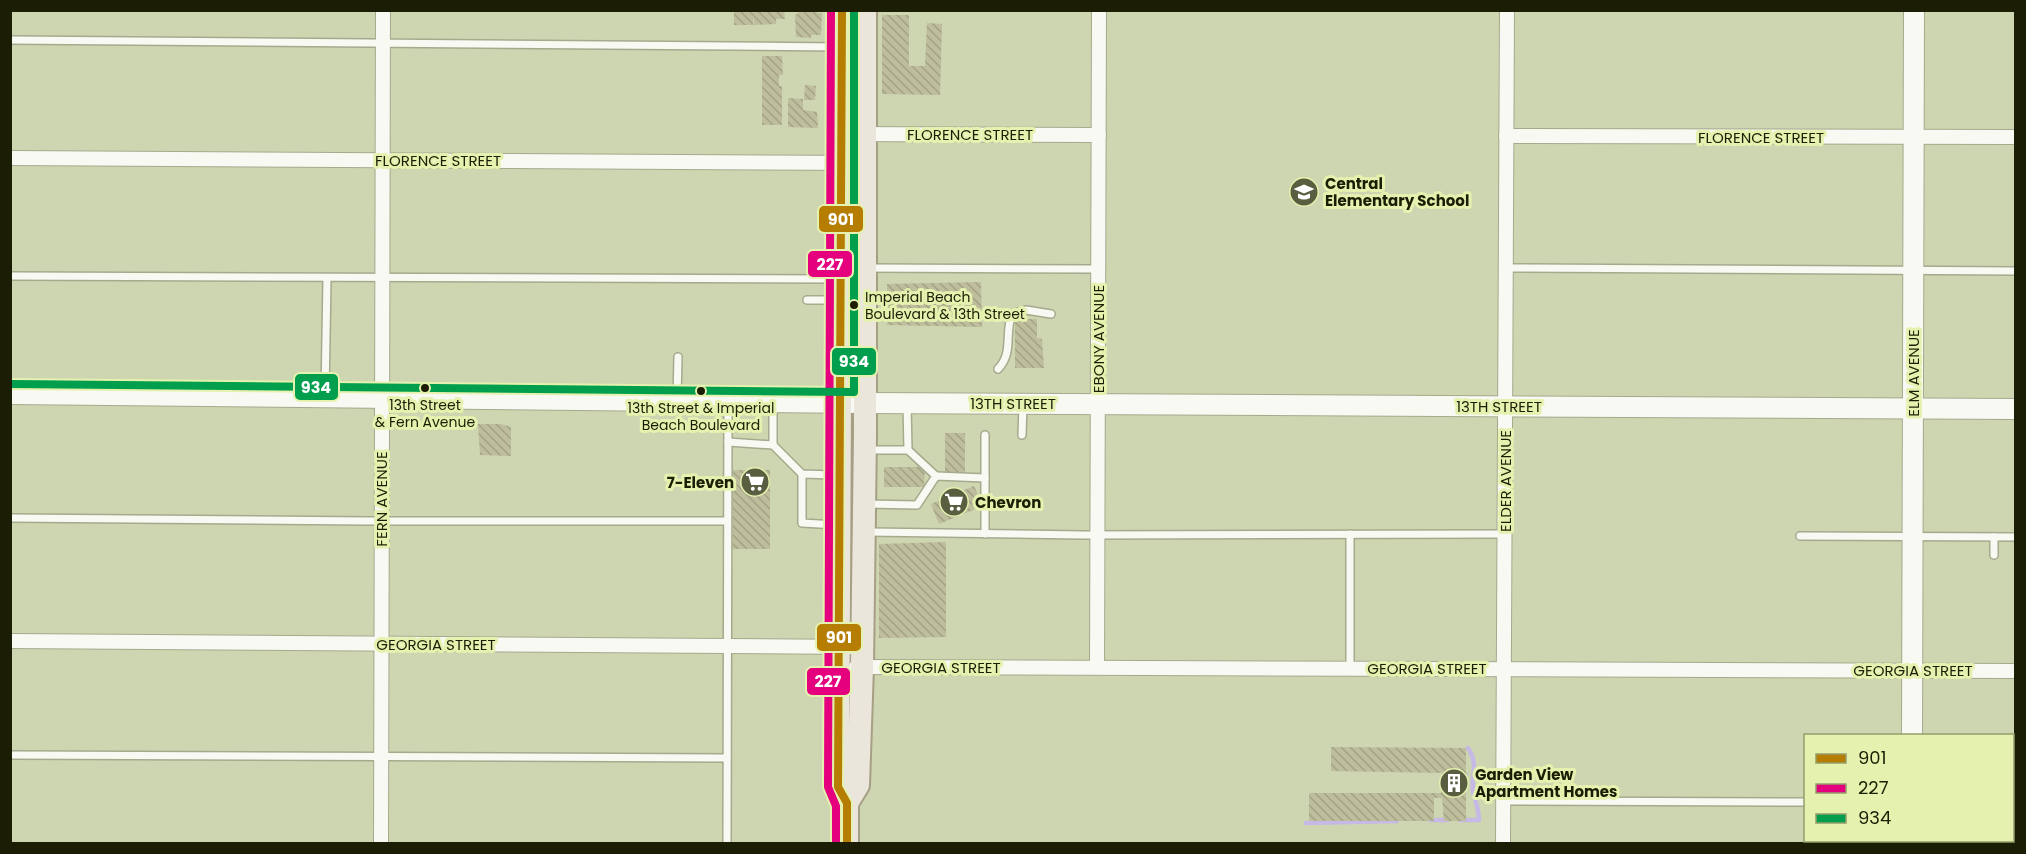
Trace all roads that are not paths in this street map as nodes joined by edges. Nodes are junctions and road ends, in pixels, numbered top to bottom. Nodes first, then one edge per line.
1 (383, 10) edge
2 (842, 10) edge
3 (865, 10) edge
4 (1099, 10) edge
5 (1507, 10) edge
6 (1914, 10) edge
7 (10, 40) edge
8 (382, 43) junction
9 (842, 47) junction
10 (842, 134) junction
11 (864, 134) junction
12 (1099, 135) junction
13 (1506, 136) junction
14 (1914, 137) junction
15 (2016, 137) edge
16 (10, 158) edge
17 (382, 160) junction
18 (842, 162) junction
19 (864, 163) junction
20 (865, 268) junction
21 (1506, 268) junction
22 (1099, 269) junction
23 (1913, 270) junction
24 (2016, 271) edge
25 (10, 276) edge
26 (381, 277) junction
27 (327, 278) junction
28 (841, 290) junction
29 (807, 300) dead end
30 (1051, 314) dead end
31 (678, 357) dead end
32 (998, 369) dead end
33 (10, 394) edge
34 (325, 397) junction
35 (381, 398) junction
36 (677, 401) junction
37 (728, 402) junction
38 (773, 402) junction
39 (840, 402) junction
40 (865, 403) junction
41 (907, 403) junction
42 (1023, 403) junction
43 (1098, 403) junction
44 (1505, 406) junction
45 (1913, 409) junction
46 (2016, 409) edge
47 (985, 435) dead end
48 (1022, 435) dead end
49 (728, 442) junction
50 (773, 445) junction
51 (864, 450) junction
52 (908, 450) junction
53 (802, 474) junction
54 (840, 476) junction
55 (936, 476) junction
56 (985, 478) junction
57 (864, 504) junction
58 (10, 518) edge
59 (381, 521) junction
60 (727, 521) junction
61 (839, 525) junction
62 (864, 532) junction
63 (985, 534) junction
64 (1350, 534) junction
65 (1505, 534) junction
66 (1098, 535) junction
67 (1800, 536) dead end
68 (1912, 536) junction
69 (1994, 537) junction
70 (2016, 537) edge
71 (1994, 555) dead end
72 (10, 641) edge
73 (381, 643) junction
74 (727, 646) junction
75 (839, 657) junction
76 (862, 657) junction
77 (1097, 667) junction
78 (1350, 668) junction
79 (1504, 668) junction
80 (1912, 670) junction
81 (2016, 671) edge
82 (1912, 734) edge
83 (10, 755) edge
84 (381, 756) junction
85 (727, 758) junction
86 (1503, 801) junction
87 (1804, 802) edge
88 (847, 803) junction
89 (381, 843) edge
90 (727, 843) edge
91 (847, 843) edge
92 (1503, 843) edge

1 - 8 street, FERN AVENUE
2 - 9 main road
3 - 11 main road
4 - 12 street, EBONY AVENUE
5 - 13 street, ELDER AVENUE
6 - 14 main road, ELM AVENUE
7 - 8 lane
8 - 9 lane
8 - 17 street, FERN AVENUE
9 - 10 main road
10 - 11 street, FLORENCE STREET
10 - 18 main road
11 - 12 street, FLORENCE STREET
11 - 19 main road
12 - 22 street, EBONY AVENUE
13 - 14 street, FLORENCE STREET
13 - 21 street, ELDER AVENUE
14 - 15 street, FLORENCE STREET
14 - 23 main road, ELM AVENUE
16 - 17 street, FLORENCE STREET
17 - 18 street, FLORENCE STREET
17 - 26 street, FERN AVENUE
18 - 19 street, FLORENCE STREET
18 - 28 main road
19 - 20 main road
20 - 22 lane
20 - 40 main road
21 - 23 lane
21 - 44 street, ELDER AVENUE
22 - 43 street, EBONY AVENUE
23 - 24 lane
23 - 45 main road, ELM AVENUE
25 - 27 lane
26 - 27 lane
26 - 28 lane
26 - 35 street, FERN AVENUE
27 - 34 lane
28 - 29 lane
28 - 39 main road
30 - 32 lane
31 - 36 lane
33 - 34 main road, 13TH STREET
34 - 35 main road, 13TH STREET
35 - 36 main road, 13TH STREET
35 - 59 street, FERN AVENUE
36 - 37 main road, 13TH STREET
37 - 38 main road, 13TH STREET
37 - 49 lane
38 - 39 main road, 13TH STREET
38 - 50 lane
39 - 40 main road, 13TH STREET
39 - 54 main road
40 - 41 main road, 13TH STREET
40 - 51 main road
41 - 42 main road, 13TH STREET
41 - 52 lane
42 - 43 main road, 13TH STREET
42 - 48 lane
43 - 44 main road, 13TH STREET
43 - 66 street, EBONY AVENUE
44 - 45 main road, 13TH STREET
44 - 65 street, ELDER AVENUE
45 - 46 main road, 13TH STREET
45 - 68 main road, ELM AVENUE
47 - 56 lane
49 - 50 lane
49 - 60 lane
50 - 53 lane
51 - 52 lane
51 - 57 main road
52 - 55 lane
53 - 54 lane
53 - 61 lane
54 - 61 main road
55 - 56 lane
55 - 57 lane
56 - 63 lane
57 - 62 main road
58 - 59 lane
59 - 60 lane
59 - 73 street, FERN AVENUE
60 - 74 lane
61 - 75 main road
62 - 63 lane
62 - 76 main road
63 - 66 lane
64 - 65 lane
64 - 66 lane
64 - 78 lane
65 - 79 street, ELDER AVENUE
66 - 77 street, EBONY AVENUE
67 - 68 lane
68 - 69 lane
68 - 80 main road, ELM AVENUE
69 - 70 lane
69 - 71 lane
72 - 73 street, GEORGIA STREET
73 - 74 street, GEORGIA STREET
73 - 84 street, FERN AVENUE
74 - 75 street, GEORGIA STREET
74 - 85 lane
75 - 76 street, GEORGIA STREET
75 - 76 street, GEORGIA STREET
75 - 88 main road
76 - 77 street, GEORGIA STREET
76 - 88 main road
77 - 78 street, GEORGIA STREET
78 - 79 street, GEORGIA STREET
79 - 80 street, GEORGIA STREET
79 - 86 street, ELDER AVENUE
80 - 81 street, GEORGIA STREET
80 - 82 main road, ELM AVENUE
83 - 84 lane
84 - 85 lane
84 - 89 street, FERN AVENUE
85 - 90 lane
86 - 87 lane
86 - 92 street, ELDER AVENUE
88 - 91 main road

